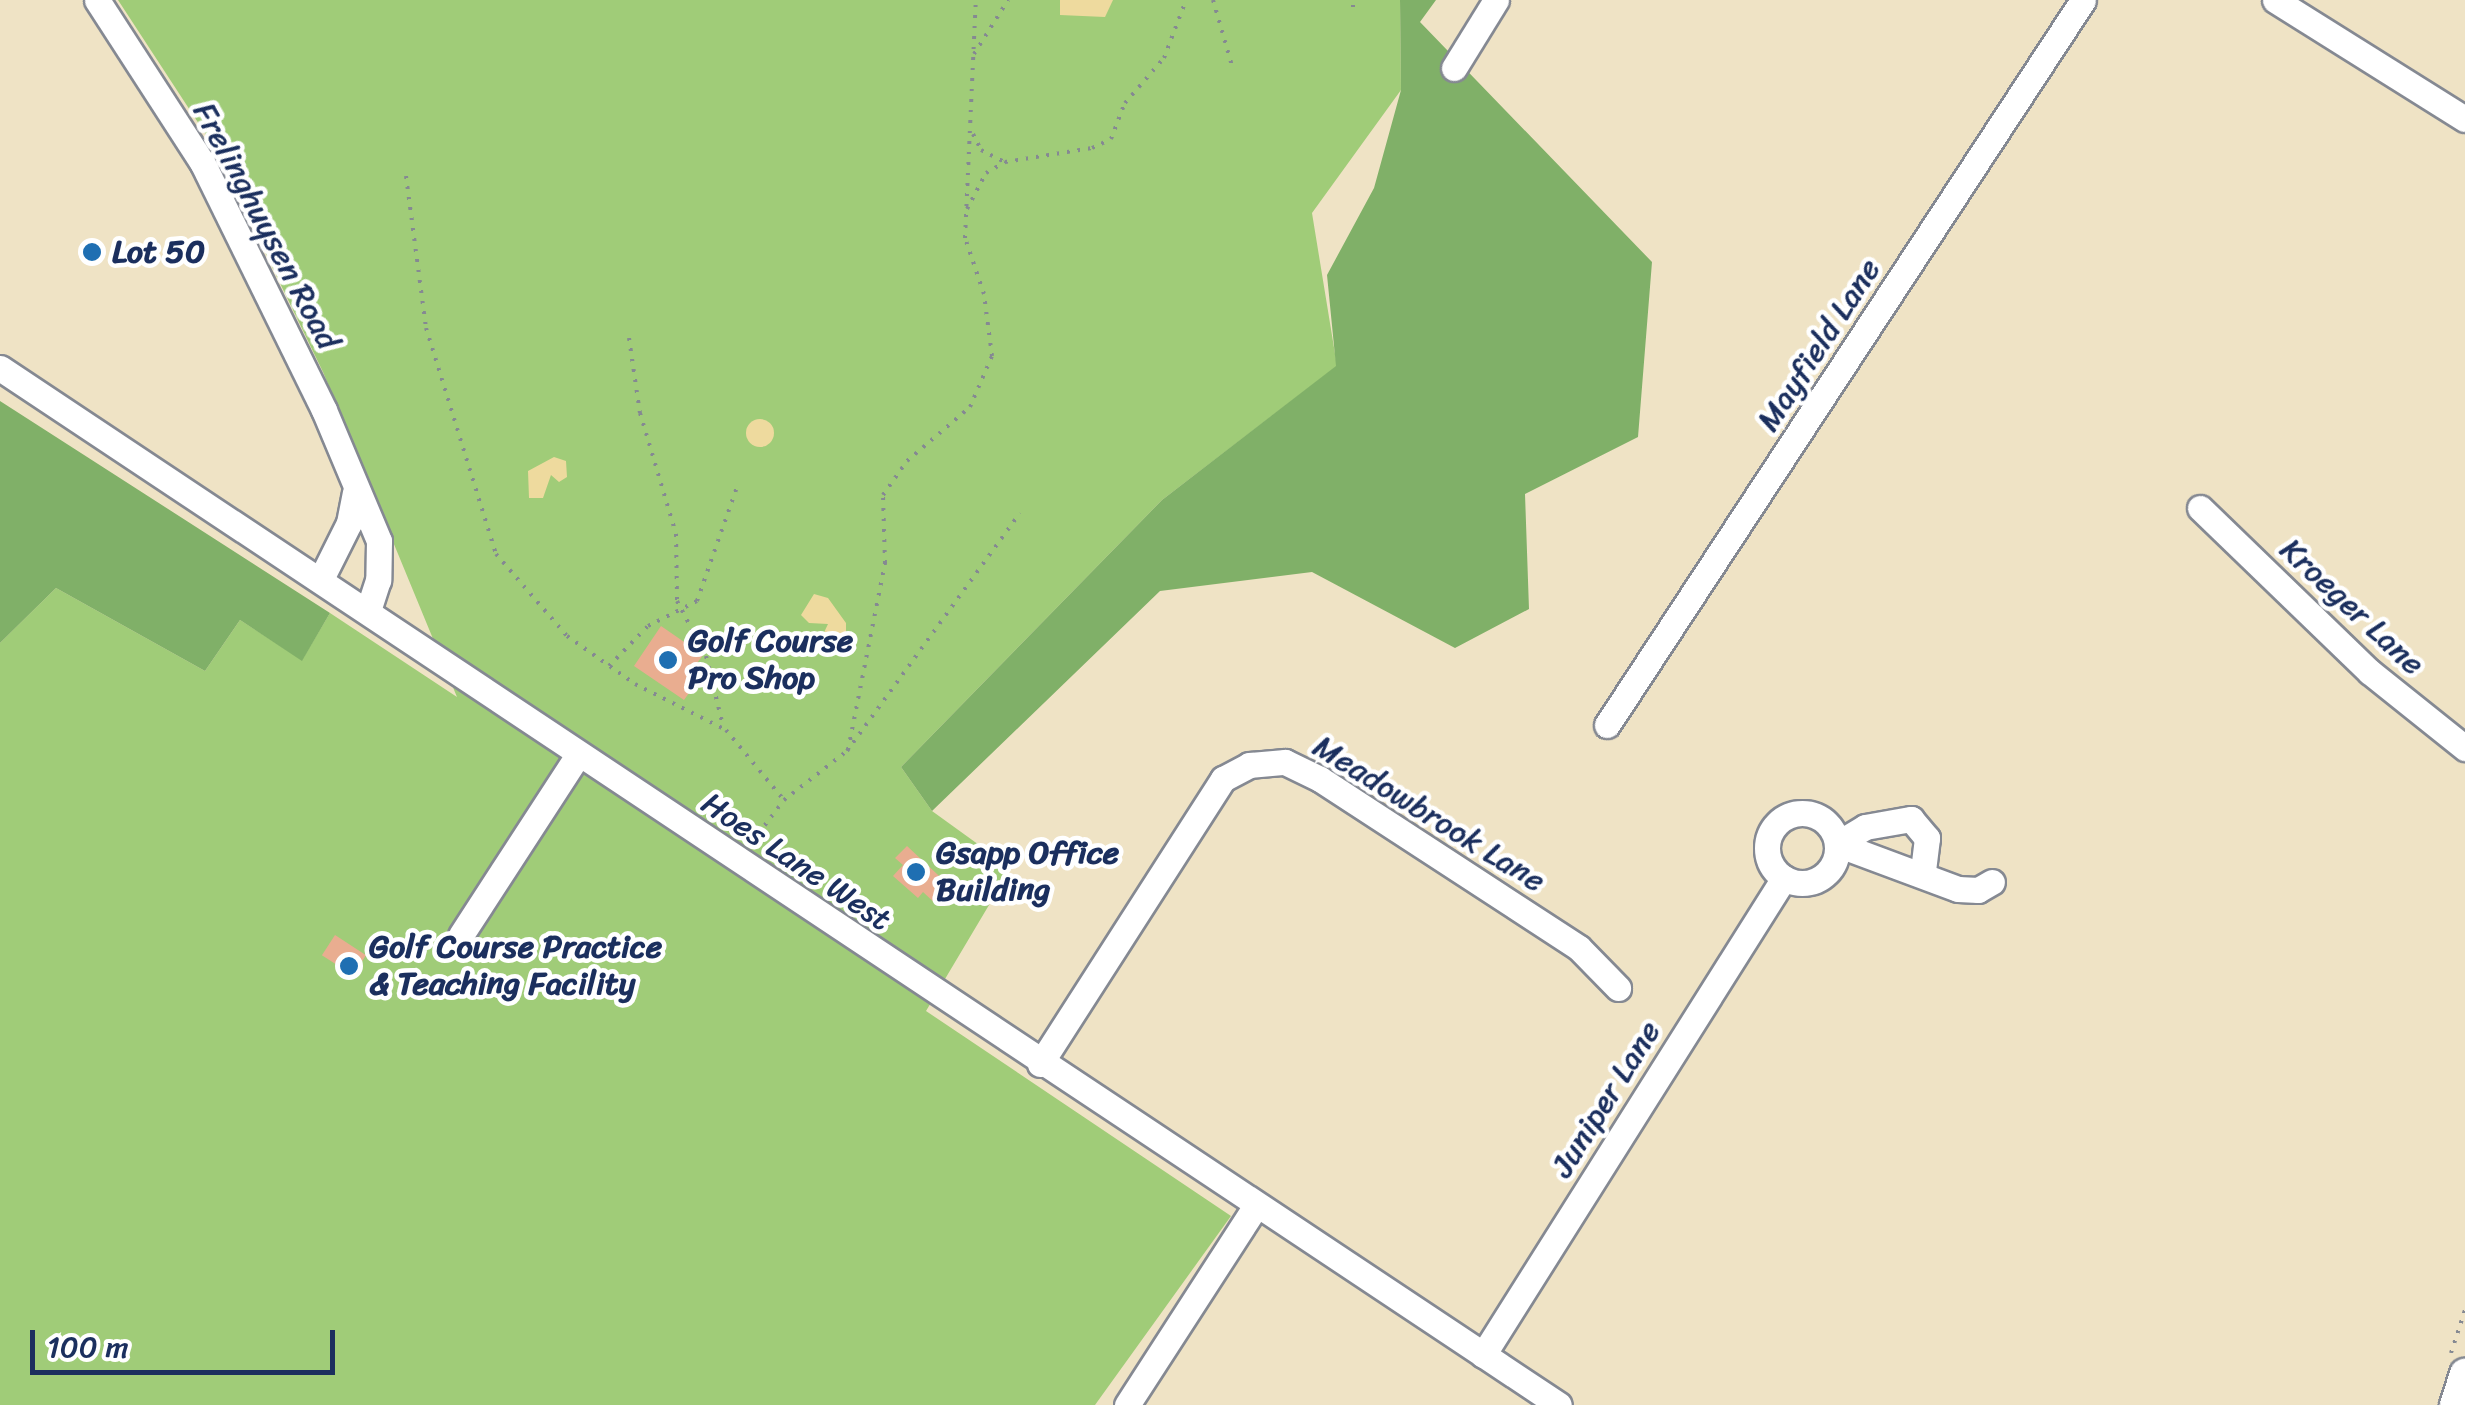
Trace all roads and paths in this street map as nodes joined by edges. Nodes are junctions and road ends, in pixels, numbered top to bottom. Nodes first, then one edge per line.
1 (96, 0) edge
2 (976, 0) edge
3 (1008, 0) edge
4 (1186, 0) edge
5 (1213, 0) edge
6 (1496, 0) edge
7 (2083, 0) edge
8 (2275, 0) edge
9 (974, 54) junction
10 (1232, 66) dead end
11 (1454, 68) dead end
12 (2465, 119) edge
13 (972, 128) junction
14 (1005, 162) junction
15 (406, 176) dead end
16 (966, 214) junction
17 (629, 338) dead end
18 (0, 368) edge
19 (736, 487) dead end
20 (354, 493) junction
21 (2200, 508) dead end
22 (1020, 513) dead end
23 (321, 579) junction
24 (368, 610) junction
25 (680, 612) junction
26 (609, 666) junction
27 (1607, 725) dead end
28 (726, 730) junction
29 (2465, 748) edge
30 (848, 750) junction
31 (578, 756) junction
32 (784, 800) junction
33 (1837, 844) junction
34 (736, 861) junction
35 (1924, 872) junction
36 (1784, 878) junction
37 (1992, 882) dead end
38 (461, 936) dead end
39 (1618, 988) dead end
40 (1040, 1064) junction
41 (1255, 1207) junction
42 (1483, 1356) junction
43 (2465, 1374) edge
44 (1127, 1405) edge
45 (1559, 1405) edge
46 (2454, 1405) edge

1 - 20 street, Frelinghuysen Road
2 - 9 path
3 - 9 path
4 - 14 path
5 - 10 path
6 - 11 street
7 - 27 street, Mayfield Lane
8 - 12 street
9 - 13 path
13 - 14 path
13 - 16 path
14 - 16 path
15 - 26 path
16 - 30 path
17 - 25 path
18 - 23 street, Hoes Lane West
19 - 25 path
20 - 23 street
20 - 24 street, Frelinghuysen Road
21 - 29 street, Kroeger Lane
22 - 30 path
23 - 24 street, Hoes Lane West
24 - 31 street, Hoes Lane West
25 - 26 path
25 - 28 path
26 - 28 path
28 - 32 path
30 - 32 path
31 - 34 street, Hoes Lane West
31 - 38 street
32 - 34 path
33 - 35 street
33 - 35 street
33 - 36 street
33 - 36 street
34 - 40 street, Hoes Lane West
35 - 37 street
36 - 42 street, Juniper Lane
39 - 40 street, Meadowbrook Lane
40 - 41 street, Hoes Lane West
41 - 42 street, Hoes Lane West
41 - 44 street
42 - 45 street, Hoes Lane West
43 - 46 main road

